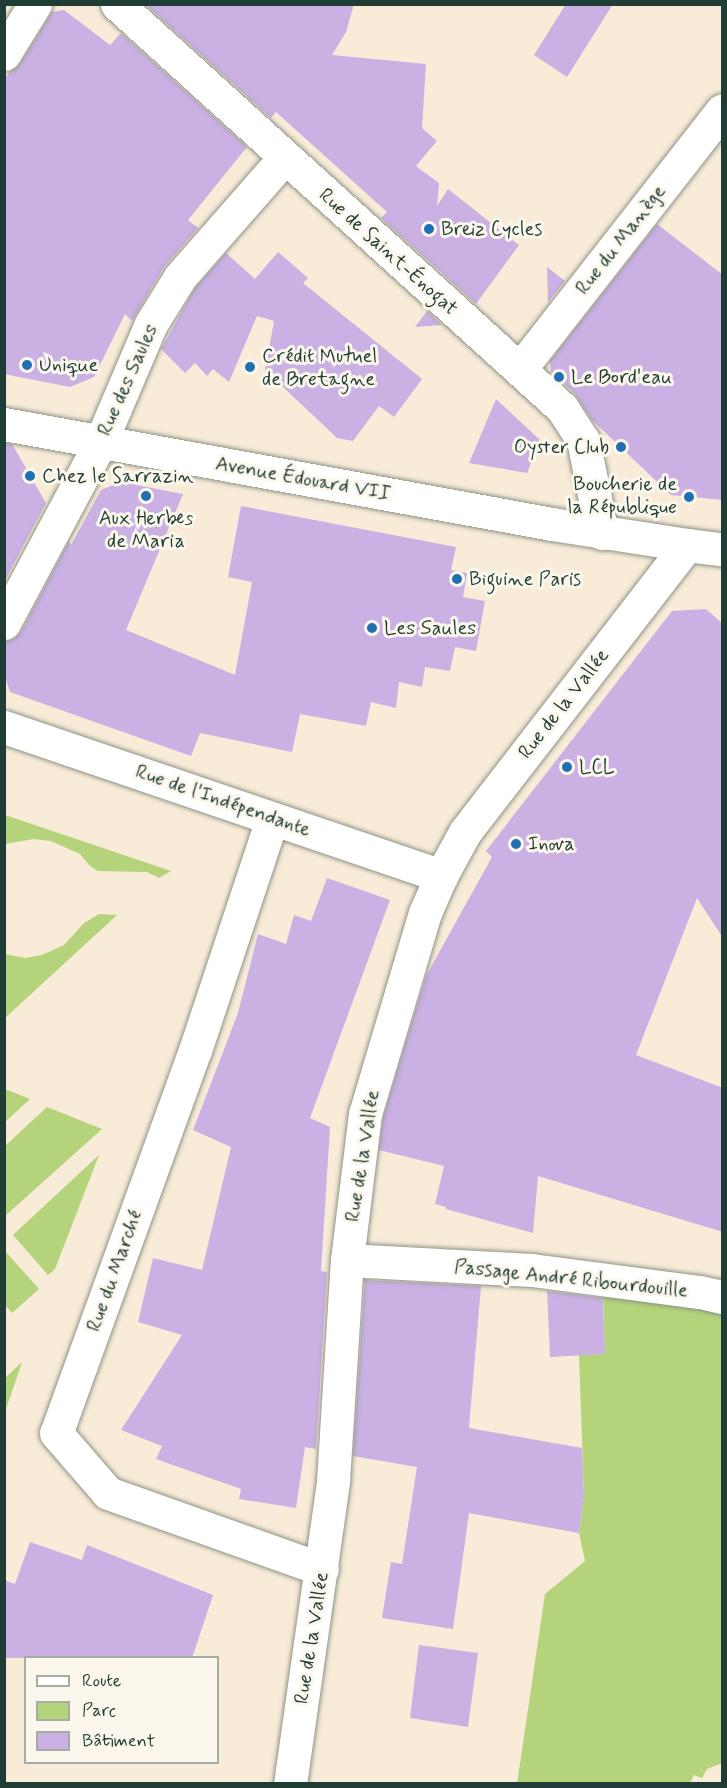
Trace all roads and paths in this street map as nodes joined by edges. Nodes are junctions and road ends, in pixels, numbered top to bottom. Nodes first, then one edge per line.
1 (35, 4) edge
2 (117, 4) edge
3 (4, 54) edge
4 (723, 110) edge
5 (284, 158) junction
6 (520, 369) junction
7 (4, 424) edge
8 (101, 441) junction
9 (602, 533) junction
10 (687, 545) junction
11 (723, 549) edge
12 (4, 623) edge
13 (4, 726) edge
14 (272, 819) junction
15 (441, 876) junction
16 (347, 1260) junction
17 (723, 1298) edge
18 (322, 1569) junction
19 (290, 1784) edge

1 - 3 street
2 - 5 street, Rue de Saint-Énogat
4 - 6 street, Rue du Manège
5 - 6 street, Rue de Saint-Énogat
5 - 8 street, Rue des Saules
6 - 9 street, Rue de Saint-Énogat
7 - 8 street, Avenue Édouard VII
8 - 9 street, Avenue Édouard VII
8 - 12 street, Rue des Saules
9 - 10 street, Avenue Édouard VII
10 - 11 street, Avenue Édouard VII
10 - 15 street, Rue de la Vallée
13 - 14 street, Rue de l'Indépendante
14 - 15 street, Rue de l'Indépendante
14 - 18 street, Rue du Marché
15 - 16 street, Rue de la Vallée
16 - 17 street, Passage André Ribourdouille
16 - 18 street, Rue de la Vallée
18 - 19 street, Rue de la Vallée

